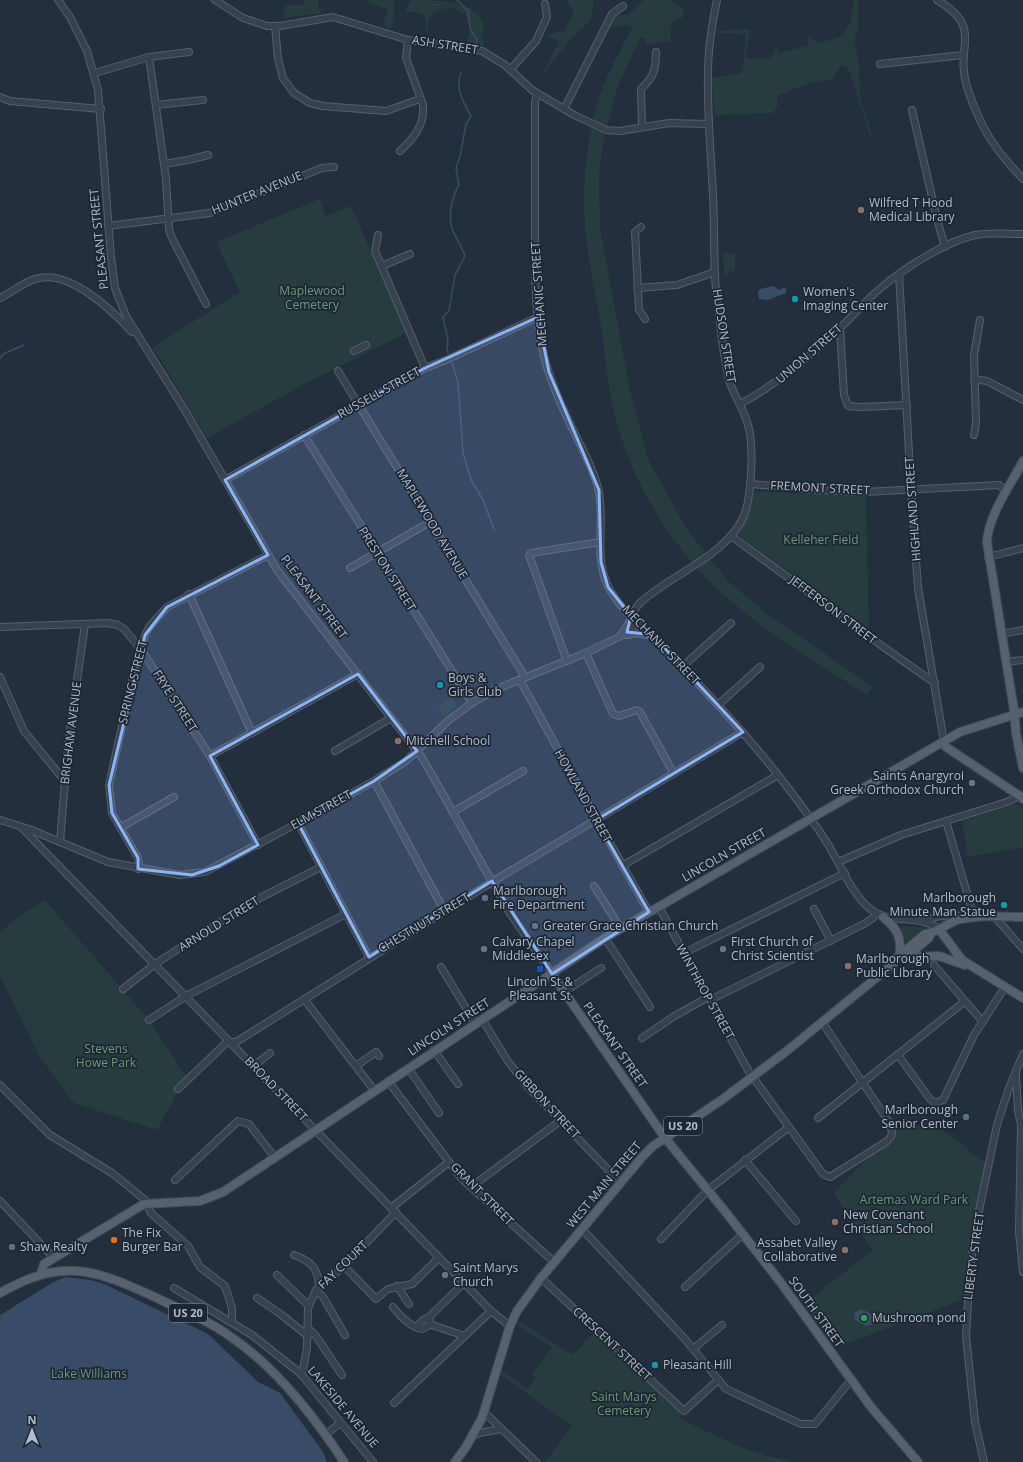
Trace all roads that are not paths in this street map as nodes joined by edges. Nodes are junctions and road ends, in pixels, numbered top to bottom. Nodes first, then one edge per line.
1 (58, 0) edge
2 (215, 0) edge
3 (717, 0) edge
4 (937, 0) edge
5 (545, 4) dead end
6 (623, 6) dead end
7 (275, 26) junction
8 (408, 40) junction
9 (189, 52) dead end
10 (656, 52) dead end
11 (963, 55) junction
12 (149, 57) junction
13 (880, 64) dead end
14 (510, 70) junction
15 (94, 73) junction
16 (537, 93) junction
17 (0, 97) edge
18 (420, 99) junction
19 (203, 100) dead end
20 (156, 105) junction
21 (101, 109) junction
22 (564, 109) junction
23 (912, 110) dead end
24 (708, 124) junction
25 (642, 127) junction
26 (400, 151) dead end
27 (208, 155) dead end
28 (164, 164) junction
29 (334, 167) dead end
30 (1023, 179) edge
31 (169, 218) junction
32 (108, 226) junction
33 (641, 227) dead end
34 (1023, 234) edge
35 (378, 235) dead end
36 (945, 247) junction
37 (410, 254) dead end
38 (382, 266) junction
39 (715, 272) junction
40 (899, 274) junction
41 (637, 288) junction
42 (0, 298) edge
43 (206, 304) dead end
44 (538, 317) junction
45 (645, 319) dead end
46 (980, 320) dead end
47 (840, 328) junction
48 (140, 341) junction
49 (366, 345) dead end
50 (354, 351) dead end
51 (425, 368) junction
52 (338, 371) dead end
53 (974, 379) junction
54 (1023, 400) edge
55 (360, 403) junction
56 (740, 404) junction
57 (907, 405) junction
58 (304, 435) junction
59 (974, 435) dead end
60 (1023, 461) edge
61 (225, 480) junction
62 (750, 484) junction
63 (911, 489) junction
64 (1007, 492) junction
65 (430, 522) junction
66 (731, 536) junction
67 (600, 542) junction
68 (1023, 548) edge
69 (377, 552) junction
70 (268, 555) junction
71 (988, 557) junction
72 (350, 568) dead end
73 (189, 594) junction
74 (631, 616) junction
75 (731, 623) dead end
76 (85, 624) junction
77 (636, 624) junction
78 (0, 627) edge
79 (1023, 630) edge
80 (1001, 634) junction
81 (618, 637) junction
82 (653, 638) junction
83 (140, 648) junction
84 (586, 653) junction
85 (1023, 660) edge
86 (567, 661) junction
87 (1006, 662) junction
88 (682, 667) junction
89 (760, 667) dead end
90 (358, 674) junction
91 (0, 677) edge
92 (522, 678) junction
93 (935, 683) junction
94 (472, 703) junction
95 (718, 705) junction
96 (1023, 712) edge
97 (1013, 716) junction
98 (391, 718) junction
99 (743, 732) junction
100 (252, 734) junction
101 (944, 742) junction
102 (335, 751) dead end
103 (417, 751) junction
104 (210, 756) junction
105 (1023, 768) edge
106 (523, 771) dead end
107 (674, 774) junction
108 (778, 775) junction
109 (64, 780) junction
110 (374, 780) junction
111 (174, 797) dead end
112 (1022, 797) edge
113 (453, 812) junction
114 (0, 820) edge
115 (597, 820) junction
116 (811, 820) junction
117 (946, 821) junction
118 (298, 823) junction
119 (20, 826) junction
120 (120, 828) junction
121 (51, 838) junction
122 (60, 842) junction
123 (258, 845) junction
124 (43, 850) junction
125 (838, 862) junction
126 (622, 866) junction
127 (321, 867) junction
128 (138, 869) junction
129 (845, 873) junction
130 (492, 882) junction
131 (594, 886) dead end
132 (659, 907) junction
133 (814, 909) dead end
134 (445, 912) junction
135 (650, 912) junction
136 (346, 914) junction
137 (880, 915) junction
138 (974, 917) junction
139 (995, 917) junction
140 (1023, 917) edge
141 (923, 921) junction
142 (621, 929) junction
143 (939, 929) junction
144 (605, 938) junction
145 (831, 941) junction
146 (1023, 949) edge
147 (684, 954) junction
148 (903, 956) junction
149 (369, 957) junction
150 (155, 964) junction
151 (934, 965) dead end
152 (441, 967) dead end
153 (601, 968) dead end
154 (977, 970) junction
155 (552, 974) junction
156 (1005, 988) junction
157 (123, 990) dead end
158 (564, 992) junction
159 (186, 996) junction
160 (1023, 998) edge
161 (304, 999) junction
162 (709, 999) junction
163 (964, 1002) junction
164 (650, 1007) dead end
165 (149, 1020) dead end
166 (478, 1021) junction
167 (822, 1022) junction
168 (983, 1022) junction
169 (642, 1038) dead end
170 (231, 1043) junction
171 (434, 1050) junction
172 (270, 1053) dead end
173 (1023, 1054) edge
174 (898, 1055) junction
175 (379, 1056) dead end
176 (254, 1066) junction
177 (356, 1066) junction
178 (408, 1068) junction
179 (1016, 1073) junction
180 (752, 1077) junction
181 (388, 1081) junction
182 (864, 1083) junction
183 (458, 1084) dead end
184 (0, 1085) edge
185 (178, 1089) dead end
186 (374, 1090) junction
187 (439, 1113) dead end
188 (818, 1118) dead end
189 (560, 1120) junction
190 (789, 1127) junction
191 (316, 1131) junction
192 (665, 1138) junction
193 (275, 1158) junction
194 (745, 1160) junction
195 (449, 1162) junction
196 (175, 1180) dead end
197 (620, 1182) junction
198 (471, 1187) junction
199 (708, 1190) junction
200 (0, 1201) edge
201 (146, 1203) junction
202 (393, 1210) junction
203 (796, 1221) dead end
204 (582, 1229) junction
205 (743, 1234) junction
206 (661, 1239) dead end
207 (294, 1255) dead end
208 (54, 1258) junction
209 (440, 1258) junction
210 (554, 1262) junction
211 (344, 1266) junction
212 (1023, 1272) edge
213 (41, 1274) junction
214 (277, 1275) dead end
215 (541, 1278) junction
216 (464, 1283) junction
217 (397, 1286) junction
218 (685, 1287) dead end
219 (174, 1288) dead end
220 (318, 1288) junction
221 (0, 1293) edge
222 (256, 1298) dead end
223 (409, 1304) dead end
224 (309, 1306) junction
225 (393, 1307) dead end
226 (491, 1311) junction
227 (429, 1317) junction
228 (232, 1323) junction
229 (429, 1324) junction
230 (722, 1325) dead end
231 (510, 1326) junction
232 (308, 1328) junction
233 (418, 1328) junction
234 (345, 1335) dead end
235 (308, 1336) junction
236 (465, 1336) junction
237 (693, 1349) junction
238 (302, 1374) junction
239 (342, 1375) dead end
240 (718, 1380) junction
241 (851, 1380) junction
242 (394, 1403) dead end
243 (484, 1412) junction
244 (340, 1422) junction
245 (501, 1429) junction
246 (325, 1436) junction
247 (472, 1437) junction
248 (334, 1447) junction
249 (344, 1462) edge
250 (349, 1462) edge
251 (373, 1462) edge
252 (455, 1462) edge
253 (536, 1462) edge
254 (918, 1462) edge
255 (984, 1462) edge

1 - 15 street, PLEASANT STREET
2 - 7 street, ASH STREET
3 - 24 street, HUDSON STREET
4 - 11 street
5 - 14 street
6 - 22 street
7 - 8 street, ASH STREET
7 - 18 street
8 - 14 street, ASH STREET
8 - 18 street
9 - 12 street
10 - 25 street
11 - 13 street
11 - 30 street
12 - 15 street
12 - 20 street
14 - 16 street, ASH STREET
15 - 21 street, PLEASANT STREET
16 - 22 street, ASH STREET
16 - 44 street, MECHANIC STREET
17 - 21 street
18 - 26 street
19 - 20 street
20 - 28 street
21 - 32 street, PLEASANT STREET
22 - 25 street, ASH STREET
23 - 36 street
24 - 25 street, ASH STREET
24 - 39 street, HUDSON STREET
27 - 28 street
28 - 31 street
29 - 31 street, HUNTER AVENUE
31 - 32 street, HUNTER AVENUE
31 - 43 street
32 - 48 street, PLEASANT STREET
33 - 41 street
34 - 36 street, UNION STREET
35 - 38 street
36 - 40 street, UNION STREET
37 - 38 street
38 - 51 street
39 - 41 street
39 - 56 street, HUDSON STREET
40 - 47 street, UNION STREET
40 - 57 street, HIGHLAND STREET
41 - 45 street
42 - 48 street
44 - 51 street, RUSSELL STREET
44 - 67 street, MECHANIC STREET
46 - 53 street
47 - 56 street, UNION STREET
47 - 57 street
48 - 61 street, PLEASANT STREET
49 - 50 street
51 - 55 street, RUSSELL STREET
52 - 55 street, MAPLEWOOD AVENUE
53 - 54 street
53 - 59 street
55 - 58 street, RUSSELL STREET
55 - 65 street, MAPLEWOOD AVENUE
56 - 62 street, HUDSON STREET
57 - 63 street, HIGHLAND STREET
58 - 61 street, RUSSELL STREET
58 - 69 street, PRESTON STREET
60 - 64 main road
61 - 70 street, PLEASANT STREET
62 - 63 street, FREMONT STREET
62 - 66 street, HUDSON STREET
63 - 64 street, FREMONT STREET
63 - 93 street, HIGHLAND STREET
64 - 71 main road
65 - 69 street
65 - 92 street, MAPLEWOOD AVENUE
66 - 74 street, HUDSON STREET
66 - 93 street, JEFFERSON STREET
67 - 74 street, MECHANIC STREET
67 - 86 street
68 - 71 street
69 - 72 street
69 - 94 street, PRESTON STREET
70 - 73 street, SPRING STREET
70 - 90 street, PLEASANT STREET
71 - 80 main road
73 - 83 street, SPRING STREET
73 - 100 street
74 - 77 street, MECHANIC STREET
74 - 81 street, ELM STREET
75 - 88 street
76 - 78 street, FRYE STREET
76 - 83 street, FRYE STREET
76 - 109 street, BRIGHAM AVENUE
77 - 81 street, ELM STREET
77 - 82 street, MECHANIC STREET
79 - 80 street
80 - 87 main road
81 - 82 street, ELM STREET
81 - 84 street, ELM STREET
82 - 88 street, MECHANIC STREET
83 - 104 street, FRYE STREET
83 - 120 street, SPRING STREET
84 - 86 street, ELM STREET
84 - 107 street
85 - 87 street
86 - 92 street, ELM STREET
87 - 97 main road
88 - 95 street, MECHANIC STREET
89 - 95 street
90 - 98 street, PLEASANT STREET
90 - 100 street
91 - 109 street
92 - 94 street, ELM STREET
92 - 115 street, HOWLAND STREET
93 - 101 street, HIGHLAND STREET
94 - 103 street, ELM STREET
95 - 99 street, MECHANIC STREET
96 - 97 main road, LINCOLN STREET
97 - 101 main road, LINCOLN STREET
97 - 105 main road
98 - 102 street
98 - 103 street, PLEASANT STREET
99 - 107 street, CHESTNUT STREET
99 - 108 street, MECHANIC STREET
100 - 104 street
101 - 112 main road
101 - 116 main road, LINCOLN STREET
103 - 110 street, ELM STREET
103 - 113 street, PLEASANT STREET
104 - 123 street, FRYE STREET
106 - 113 street
107 - 115 street, CHESTNUT STREET
108 - 116 street, MECHANIC STREET
108 - 126 street
109 - 122 street, BRIGHAM AVENUE
110 - 118 street, ELM STREET
110 - 134 street
111 - 120 street
112 - 117 street
113 - 130 street, PLEASANT STREET
114 - 119 street, ELM STREET
115 - 126 street, HOWLAND STREET
115 - 130 street, CHESTNUT STREET
116 - 125 street, MECHANIC STREET
116 - 132 main road, LINCOLN STREET
117 - 125 street
117 - 138 street
118 - 123 street, ELM STREET
118 - 127 street
119 - 121 street, ELM STREET
119 - 124 street, BROAD STREET
120 - 128 street, SPRING STREET
121 - 122 street, ELM STREET
121 - 124 street
122 - 128 street, ELM STREET
123 - 128 street, ELM STREET
124 - 150 street, BROAD STREET
125 - 129 street, MECHANIC STREET
126 - 135 street, HOWLAND STREET
127 - 136 street
127 - 150 street, ARNOLD STREET
129 - 137 street, MECHANIC STREET
129 - 147 street
130 - 134 street, CHESTNUT STREET
130 - 155 street, PLEASANT STREET
131 - 142 street
132 - 135 main road, LINCOLN STREET
132 - 147 street, WINTHROP STREET
133 - 145 street
134 - 149 street, CHESTNUT STREET
135 - 142 main road, LINCOLN STREET
136 - 149 street
136 - 159 street
137 - 141 street
137 - 145 street
137 - 148 main road
138 - 139 main road, WEST MAIN STREET
138 - 141 street
138 - 143 main road, WEST MAIN STREET
139 - 140 main road, WEST MAIN STREET
139 - 146 street
141 - 143 street
142 - 144 main road, LINCOLN STREET
143 - 148 main road, WEST MAIN STREET / US 20
143 - 154 main road
144 - 155 main road, LINCOLN STREET
144 - 164 street
145 - 162 street
147 - 162 street, WINTHROP STREET
148 - 154 main road
148 - 167 main road, WEST MAIN STREET / US 20
149 - 161 street, CHESTNUT STREET
150 - 157 street, ARNOLD STREET
150 - 159 street, BROAD STREET
151 - 163 street
152 - 166 street, GIBBON STREET
153 - 158 street
154 - 156 main road
155 - 158 main road, PLEASANT STREET
155 - 166 main road, LINCOLN STREET
156 - 160 main road
156 - 168 street
158 - 192 main road, PLEASANT STREET
159 - 165 street
159 - 170 street, BROAD STREET
161 - 170 street, CHESTNUT STREET
161 - 177 street
162 - 169 street
162 - 180 street, WINTHROP STREET
163 - 168 street
163 - 174 street
166 - 171 main road, LINCOLN STREET
166 - 189 street, GIBBON STREET
167 - 180 main road, WEST MAIN STREET / US 20
167 - 182 street
168 - 174 street
170 - 176 street, BROAD STREET
170 - 185 street, CHESTNUT STREET
171 - 178 main road, LINCOLN STREET
171 - 183 street
172 - 176 street
173 - 179 street, LIBERTY STREET
174 - 182 street
175 - 177 street
176 - 191 street, BROAD STREET
177 - 186 street
178 - 181 main road, LINCOLN STREET
178 - 187 street
179 - 212 street
179 - 255 street, LIBERTY STREET
180 - 190 street, WINTHROP STREET
180 - 192 main road, WEST MAIN STREET / US 20
181 - 186 main road, LINCOLN STREET
181 - 195 street, GRANT STREET
182 - 188 street
182 - 190 street, WINTHROP STREET
184 - 201 street
186 - 191 main road, LINCOLN STREET
189 - 197 street, GIBBON STREET
189 - 198 street
190 - 194 street
191 - 193 main road, LINCOLN STREET
191 - 202 street, BROAD STREET
192 - 197 main road, WEST MAIN STREET / US 20
192 - 199 main road, SOUTH STREET
193 - 196 street
193 - 201 main road, LINCOLN STREET
194 - 199 street
194 - 203 street
195 - 198 street, GRANT STREET
195 - 202 street, FAY COURT
197 - 204 main road, WEST MAIN STREET / US 20
198 - 210 street, GRANT STREET
199 - 205 main road, SOUTH STREET
199 - 206 street
200 - 208 street
201 - 208 main road
201 - 228 street
202 - 209 street, BROAD STREET
202 - 211 street, FAY COURT
204 - 210 main road, WEST MAIN STREET / US 20
204 - 237 street
205 - 218 street
205 - 241 main road, SOUTH STREET
207 - 220 street
208 - 213 main road
209 - 216 street, BROAD STREET
209 - 217 street
210 - 215 main road, WEST MAIN STREET / US 20
211 - 217 street
211 - 220 street, FAY COURT
213 - 221 main road, US 20
213 - 246 main road, US 20
214 - 224 street
215 - 231 main road, WEST MAIN STREET / US 20
215 - 240 street, CRESCENT STREET
216 - 226 street, BROAD STREET
216 - 227 street
217 - 223 street
219 - 228 street, LAKESIDE AVENUE
220 - 224 street, FAY COURT
220 - 234 street
222 - 235 street
224 - 232 street, FAY COURT
225 - 233 street
226 - 231 street, BROAD STREET
226 - 236 street
227 - 229 street
227 - 233 street
228 - 238 street, LAKESIDE AVENUE
229 - 233 street
229 - 236 street
230 - 237 street
231 - 243 main road, WEST MAIN STREET / US 20
232 - 235 street, FAY COURT
232 - 239 street
235 - 238 street, FAY COURT
236 - 242 street
237 - 240 street
238 - 244 street, LAKESIDE AVENUE
240 - 241 street
241 - 254 main road, SOUTH STREET
243 - 245 street
243 - 247 main road, WEST MAIN STREET / US 20
244 - 246 street
244 - 251 street, LAKESIDE AVENUE
245 - 247 street
245 - 253 street
246 - 248 main road, US 20
247 - 252 main road, WEST MAIN STREET / US 20
248 - 249 main road, US 20
248 - 250 main road, US 20

